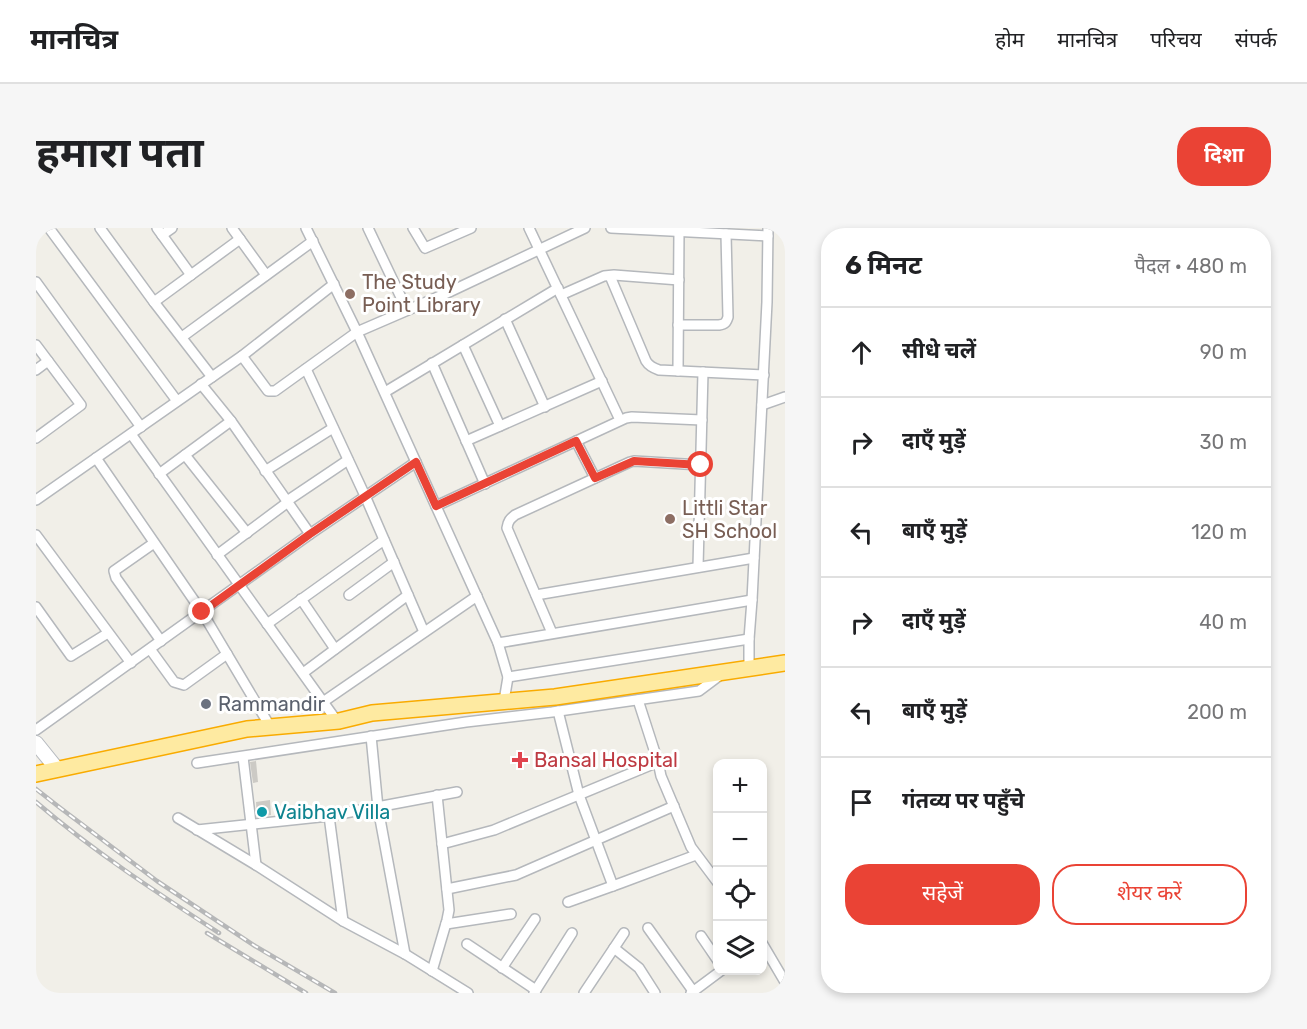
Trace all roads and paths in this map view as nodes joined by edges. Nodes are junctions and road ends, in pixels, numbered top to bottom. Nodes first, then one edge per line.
1 (49, 228) edge
2 (100, 228) edge
3 (172, 228) edge
4 (232, 228) edge
5 (306, 228) edge
6 (368, 228) edge
7 (413, 228) edge
8 (471, 228) edge
9 (530, 228) edge
10 (585, 228) edge
11 (611, 228) edge
12 (650, 229) edge
13 (679, 231) junction
14 (159, 232) edge
15 (768, 232) edge
16 (726, 234) junction
17 (240, 239) junction
18 (313, 241) junction
19 (540, 249) junction
20 (191, 275) junction
21 (266, 275) junction
22 (610, 276) junction
23 (679, 280) junction
24 (36, 282) edge
25 (334, 284) junction
26 (560, 291) junction
27 (154, 302) junction
28 (407, 310) junction
29 (505, 320) junction
30 (678, 325) junction
31 (357, 332) junction
32 (182, 337) junction
33 (36, 345) edge
34 (463, 345) junction
35 (242, 356) junction
36 (48, 361) junction
37 (432, 363) junction
38 (306, 369) junction
39 (36, 370) edge
40 (678, 371) junction
41 (703, 372) junction
42 (764, 375) junction
43 (212, 377) junction
44 (602, 381) junction
45 (201, 384) junction
46 (385, 392) junction
47 (785, 397) edge
48 (177, 401) junction
49 (762, 405) junction
50 (544, 407) junction
51 (620, 420) junction
52 (702, 420) junction
53 (231, 422) junction
54 (500, 426) junction
55 (141, 427) junction
56 (333, 428) junction
57 (131, 434) junction
58 (37, 435) edge
59 (466, 441) junction
60 (576, 441) junction
61 (185, 455) junction
62 (96, 458) junction
63 (348, 460) junction
64 (416, 462) junction
65 (701, 465) junction
66 (265, 471) junction
67 (159, 474) junction
68 (595, 478) junction
69 (485, 484) junction
70 (37, 498) edge
71 (366, 498) junction
72 (287, 502) junction
73 (436, 506) junction
74 (247, 533) junction
75 (310, 534) junction
76 (36, 535) edge
77 (384, 540) junction
78 (154, 543) junction
79 (217, 555) junction
80 (754, 558) junction
81 (394, 562) junction
82 (698, 567) junction
83 (239, 585) junction
84 (349, 595) dead end
85 (408, 595) junction
86 (536, 595) junction
87 (477, 596) junction
88 (301, 600) junction
89 (752, 600) junction
90 (36, 607) edge
91 (202, 612) junction
92 (267, 624) junction
93 (424, 632) junction
94 (108, 633) junction
95 (552, 633) junction
96 (749, 639) junction
97 (161, 641) junction
98 (498, 643) junction
99 (150, 649) junction
100 (335, 649) junction
101 (227, 654) junction
102 (131, 663) junction
103 (785, 663) edge
104 (749, 668) junction
105 (723, 672) junction
106 (303, 673) junction
107 (508, 677) junction
108 (638, 700) junction
109 (504, 701) junction
110 (323, 702) junction
111 (558, 711) junction
112 (334, 717) dead end
113 (270, 728) junction
114 (36, 730) edge
115 (371, 736) junction
116 (36, 743) edge
117 (243, 757) junction
118 (658, 762) junction
119 (197, 763) dead end
120 (57, 769) junction
121 (36, 774) edge
122 (457, 792) dead end
123 (437, 795) junction
124 (579, 795) junction
125 (674, 806) junction
126 (378, 808) junction
127 (329, 816) junction
128 (178, 818) dead end
129 (251, 825) junction
130 (197, 830) junction
131 (596, 840) junction
132 (442, 844) junction
133 (696, 855) junction
134 (256, 865) junction
135 (713, 878) edge
136 (613, 886) junction
137 (447, 889) junction
138 (568, 902) dead end
139 (511, 914) dead end
140 (535, 919) dead end
141 (343, 921) junction
142 (446, 924) junction
143 (648, 928) dead end
144 (572, 933) dead end
145 (624, 933) dead end
146 (701, 936) dead end
147 (467, 944) dead end
148 (614, 948) junction
149 (767, 951) edge
150 (405, 954) junction
151 (713, 955) edge
152 (502, 968) junction
153 (432, 971) junction
154 (715, 975) edge
155 (785, 982) edge
156 (535, 992) edge
157 (692, 992) edge
158 (468, 993) edge
159 (584, 993) edge
160 (655, 993) edge

1 - 48 street
2 - 27 street
3 - 14 street
4 - 17 street
5 - 18 street
6 - 28 street
7 - 8 street
9 - 19 street
10 - 19 street
11 - 12 street
12 - 13 street
13 - 16 street
13 - 23 street
14 - 20 street
15 - 16 street
15 - 42 street
16 - 30 street
17 - 20 street
17 - 21 street
18 - 21 street
18 - 25 street
19 - 26 street
19 - 28 street
20 - 27 street
21 - 32 street
22 - 23 street
22 - 26 street
22 - 40 street
23 - 30 street
24 - 55 street
25 - 31 street
25 - 35 street
26 - 29 street
26 - 44 street
27 - 32 street
28 - 31 street
29 - 34 street
29 - 50 street
30 - 40 street
31 - 38 street
31 - 46 street
32 - 43 street
33 - 36 street
34 - 37 street
34 - 54 street
35 - 38 street
35 - 43 street
36 - 39 street
36 - 58 street
37 - 46 street
37 - 59 street
38 - 56 street
40 - 41 street
41 - 42 street
41 - 52 street
42 - 49 street
43 - 45 street
44 - 50 street
44 - 51 street
45 - 48 street
45 - 53 street
46 - 64 street
47 - 49 street
48 - 55 street
49 - 80 street
50 - 54 street
51 - 52 street
51 - 60 street
52 - 65 street
53 - 61 street
53 - 66 street
54 - 59 street
55 - 57 street
56 - 63 street
56 - 66 street
57 - 62 street
57 - 67 street
59 - 69 street
60 - 68 street
60 - 69 street
61 - 67 street
61 - 74 street
62 - 70 street
62 - 78 street
63 - 71 street
63 - 72 street
64 - 71 street
64 - 73 street
65 - 68 street
65 - 82 street
66 - 72 street
67 - 79 street
68 - 86 street
69 - 73 street
71 - 75 street
71 - 77 street
72 - 74 street
72 - 75 street
73 - 87 street
74 - 79 street
75 - 83 street
76 - 94 street
77 - 81 street
77 - 88 street
78 - 91 street
78 - 97 street
79 - 83 street
80 - 82 street
80 - 89 street
81 - 84 street
81 - 85 street
82 - 86 street
83 - 91 street
83 - 92 street
85 - 93 street
85 - 100 street
86 - 95 street
87 - 93 street
87 - 98 street
88 - 92 street
88 - 100 street
89 - 95 street
89 - 96 street
90 - 94 street
91 - 97 street
91 - 101 street
92 - 106 street
93 - 110 street
94 - 102 street
95 - 98 street
96 - 104 street
96 - 107 street
97 - 99 street
98 - 107 street
99 - 101 street
99 - 102 street
100 - 106 street
101 - 113 street
102 - 114 street
103 - 104 highway
104 - 105 highway
105 - 108 street
105 - 109 highway
106 - 110 street
107 - 109 street
108 - 111 street
108 - 118 street
109 - 113 highway
110 - 112 street
111 - 115 street
111 - 124 street
113 - 120 highway
115 - 117 street
115 - 126 street
116 - 120 main road
117 - 119 street
117 - 129 street
118 - 124 street
118 - 125 street
120 - 121 highway
122 - 123 street
123 - 126 street
123 - 132 street
124 - 131 street
124 - 132 street
125 - 131 street
125 - 133 street
126 - 127 street
126 - 150 street
127 - 129 street
127 - 141 street
128 - 130 street
129 - 130 street
129 - 134 street
130 - 134 street
131 - 136 street
131 - 137 street
132 - 137 street
133 - 135 street
133 - 136 street
134 - 141 street
136 - 138 street
137 - 142 street
139 - 142 street
140 - 152 street
141 - 150 street
142 - 153 street
143 - 157 street
144 - 156 street
145 - 148 street
146 - 151 street
147 - 152 street
148 - 159 street
148 - 160 street
149 - 155 street
150 - 153 street
152 - 156 street
153 - 158 street
154 - 157 street

